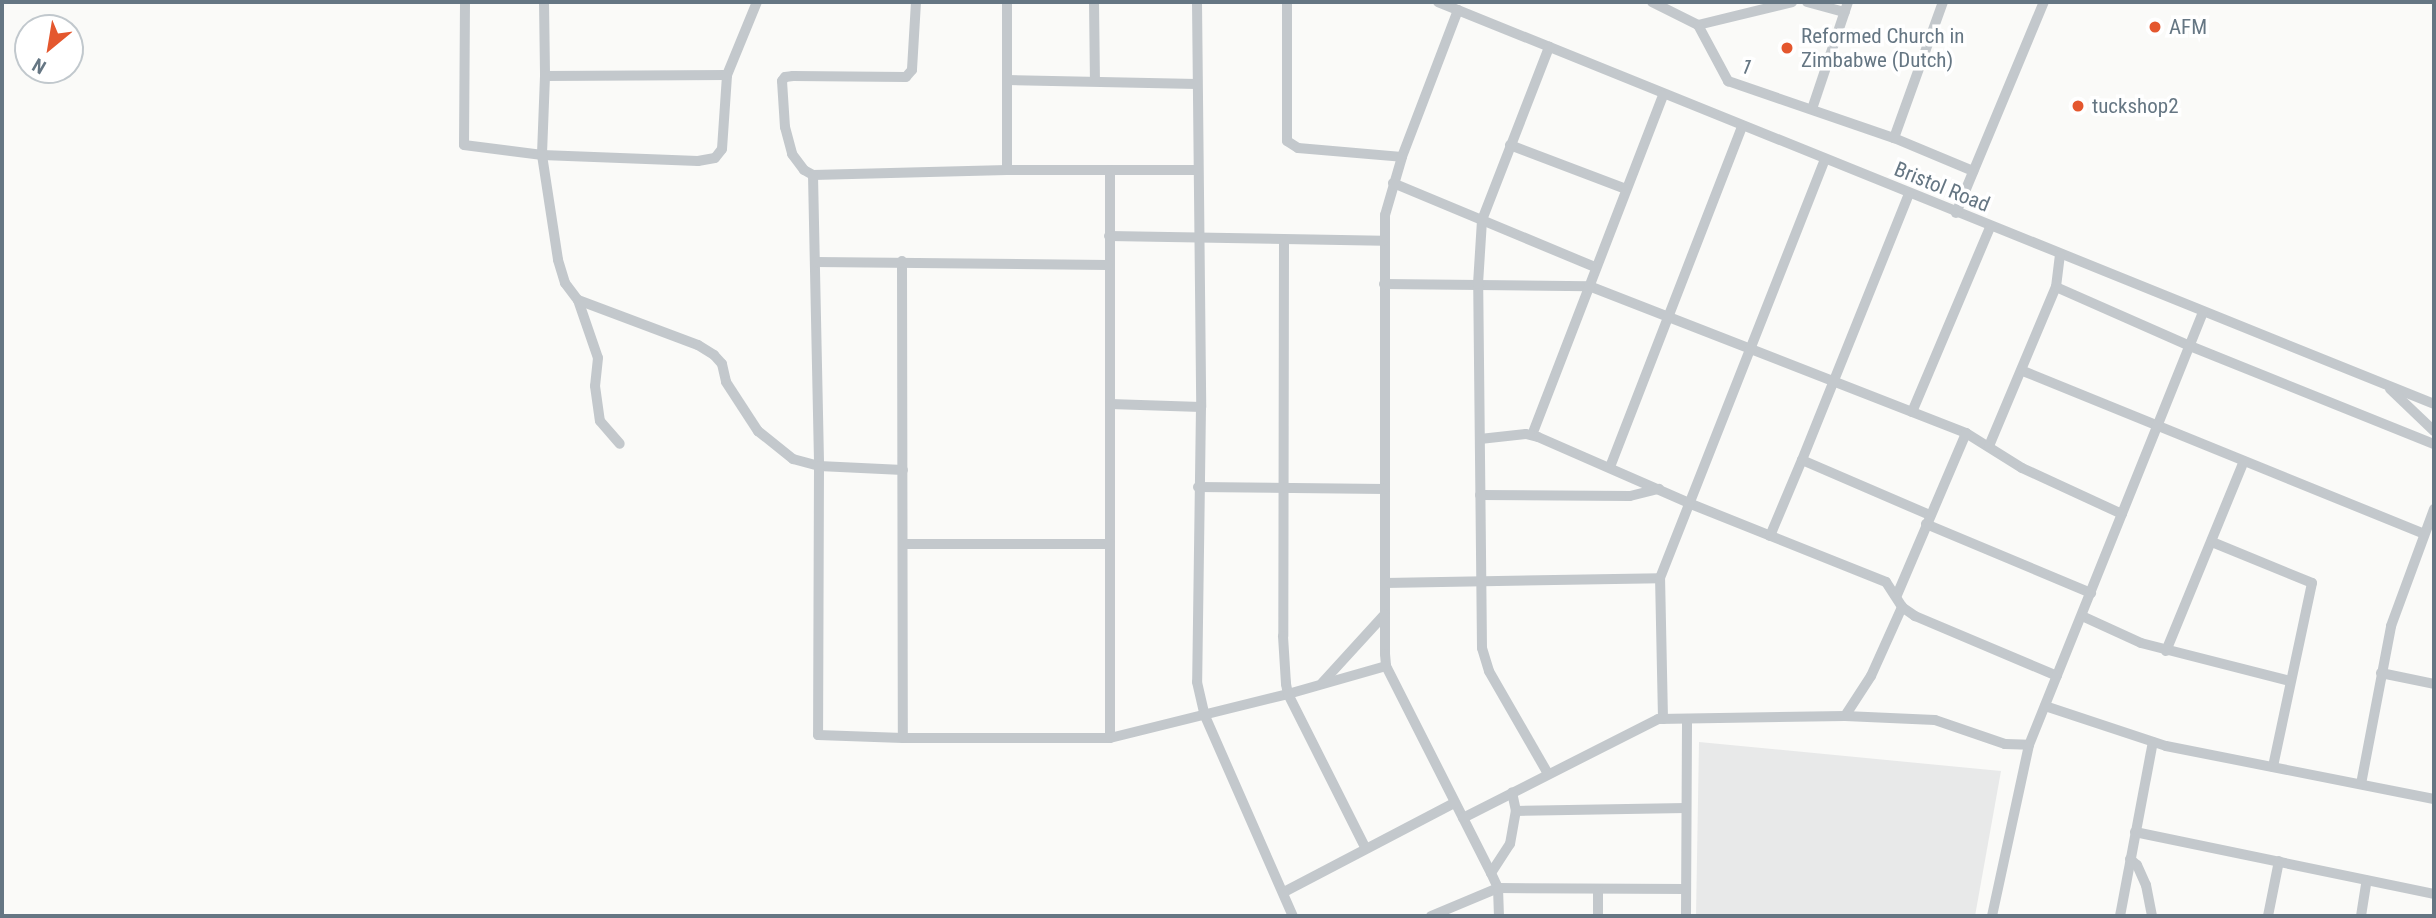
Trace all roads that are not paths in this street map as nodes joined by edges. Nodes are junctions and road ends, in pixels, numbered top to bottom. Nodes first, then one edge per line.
1 (466, 2) edge
2 (544, 2) edge
3 (757, 2) edge
4 (916, 2) edge
5 (1007, 2) edge
6 (1094, 2) edge
7 (1197, 2) edge
8 (1287, 2) edge
9 (1438, 2) edge
10 (1652, 2) edge
11 (1792, 2) edge
12 (1807, 2) edge
13 (1943, 2) edge
14 (2044, 2) edge
15 (1847, 7) edge
16 (1458, 10) junction
17 (1698, 25) junction
18 (1549, 47) junction
19 (727, 75) junction
20 (544, 76) junction
21 (1008, 80) junction
22 (1094, 81) junction
23 (1197, 84) junction
24 (1663, 95) junction
25 (1812, 109) junction
26 (1742, 127) junction
27 (1894, 138) junction
28 (1510, 145) junction
29 (542, 155) junction
30 (1402, 157) junction
31 (1825, 160) junction
32 (1007, 170) junction
33 (1110, 170) junction
34 (1197, 170) junction
35 (1973, 171) junction
36 (813, 175) junction
37 (1393, 183) junction
38 (1626, 189) junction
39 (1909, 194) junction
40 (1956, 213) junction
41 (1482, 219) junction
42 (1990, 226) junction
43 (1109, 236) junction
44 (1198, 237) junction
45 (1284, 240) junction
46 (1383, 241) junction
47 (2060, 255) junction
48 (816, 261) junction
49 (902, 261) junction
50 (1108, 265) junction
51 (1595, 267) junction
52 (1384, 284) junction
53 (1478, 284) junction
54 (1588, 286) junction
55 (2056, 287) junction
56 (578, 300) junction
57 (2203, 313) junction
58 (1669, 316) junction
59 (2190, 346) junction
60 (1752, 349) junction
61 (2023, 371) junction
62 (1833, 380) junction
63 (2385, 384) junction
64 (1111, 404) junction
65 (2434, 404) edge
66 (1200, 407) junction
67 (1912, 412) junction
68 (2158, 426) junction
69 (2434, 431) edge
70 (1966, 433) junction
71 (1532, 435) junction
72 (1480, 439) junction
73 (620, 444) dead end
74 (2434, 444) edge
75 (1989, 446) junction
76 (1802, 460) junction
77 (2244, 461) junction
78 (819, 466) junction
79 (1610, 467) junction
80 (903, 470) junction
81 (1198, 487) junction
82 (1284, 487) junction
83 (1385, 489) junction
84 (1659, 489) junction
85 (1480, 495) junction
86 (1691, 504) junction
87 (2434, 509) edge
88 (2123, 514) junction
89 (1928, 519) junction
90 (2424, 534) junction
91 (1770, 536) junction
92 (2212, 542) junction
93 (904, 544) junction
94 (1110, 544) junction
95 (1660, 578) junction
96 (1479, 581) junction
97 (1385, 583) junction
98 (2091, 593) junction
99 (1897, 595) junction
100 (1902, 607) junction
101 (1385, 614) junction
102 (2082, 615) junction
103 (2166, 651) junction
104 (1386, 666) junction
105 (2381, 673) junction
106 (2057, 676) junction
107 (2290, 681) junction
108 (2434, 684) edge
109 (1320, 685) junction
110 (1288, 694) junction
111 (2046, 706) junction
112 (1205, 716) junction
113 (1845, 716) junction
114 (1663, 719) junction
115 (1687, 720) junction
116 (903, 738) junction
117 (1110, 738) junction
118 (2154, 742) junction
119 (2029, 745) junction
120 (2273, 767) junction
121 (1547, 772) junction
122 (2361, 784) junction
123 (1512, 792) junction
124 (2434, 799) edge
125 (1454, 803) junction
126 (1686, 808) junction
127 (1516, 811) junction
128 (1463, 818) junction
129 (2135, 832) junction
130 (1365, 846) junction
131 (2130, 859) junction
132 (2279, 862) junction
133 (1491, 873) junction
134 (2367, 880) junction
135 (1498, 888) junction
136 (1686, 889) junction
137 (1598, 890) junction
138 (1284, 892) junction
139 (2434, 894) edge
140 (1293, 916) edge
141 (1431, 916) edge
142 (1499, 916) edge
143 (1598, 916) edge
144 (1686, 916) edge
145 (1992, 916) edge
146 (2119, 916) edge
147 (2152, 916) edge
148 (2268, 916) edge
149 (2361, 916) edge

1 - 29 street
2 - 20 street
3 - 19 street
4 - 36 street
5 - 21 street
6 - 22 street
7 - 23 street
8 - 30 street
9 - 16 street, Bristol Road
10 - 17 street
11 - 17 street
12 - 15 street
13 - 27 street
14 - 35 street
15 - 25 street
16 - 18 street, Bristol Road
16 - 30 street
17 - 25 street, 1
18 - 24 street, Bristol Road
18 - 28 street
19 - 20 street
19 - 29 street
20 - 29 street
21 - 22 street
21 - 32 street
22 - 23 street
23 - 34 street
24 - 26 street, Bristol Road
24 - 38 street
25 - 27 street, 1
26 - 31 street, Bristol Road
26 - 58 street
27 - 35 street, 1
28 - 38 street
28 - 41 street
29 - 56 street
30 - 37 street
31 - 39 street, Bristol Road
31 - 60 street
32 - 33 street
32 - 36 street
33 - 34 street
33 - 43 street
34 - 44 street
35 - 40 street
36 - 48 street
37 - 41 street
37 - 46 street
38 - 51 street
39 - 40 street, Bristol Road
39 - 62 street
40 - 42 street, Bristol Road
41 - 51 street
41 - 53 street
42 - 47 street, Bristol Road
42 - 67 street
43 - 44 street
43 - 50 street
44 - 45 street
44 - 66 street
45 - 46 street
45 - 82 street
46 - 52 street
47 - 55 street
47 - 57 street, Bristol Road
48 - 49 street
48 - 78 street
49 - 50 street
49 - 80 street
50 - 64 street
51 - 54 street
52 - 53 street
52 - 83 street
53 - 54 street
53 - 72 street
54 - 58 street
54 - 71 street
55 - 59 street
55 - 61 street
56 - 73 street
56 - 78 street
57 - 59 street
57 - 63 street, Bristol Road
58 - 60 street
58 - 79 street
59 - 68 street
59 - 74 street
60 - 62 street
60 - 86 street
61 - 68 street
61 - 75 street
62 - 67 street
62 - 76 street
63 - 65 street, Bristol Road
63 - 69 street
64 - 66 street
64 - 94 street
66 - 81 street
67 - 70 street
68 - 77 street
68 - 88 street
70 - 75 street
70 - 89 street
71 - 72 street
71 - 79 street
72 - 85 street
75 - 88 street
76 - 89 street
76 - 91 street
77 - 90 street
77 - 92 street
78 - 80 street
78 - 116 street
79 - 84 street
80 - 93 street
81 - 82 street
81 - 112 street
82 - 83 street
82 - 110 street
83 - 97 street
84 - 85 street
84 - 86 street
85 - 96 street
86 - 91 street
86 - 95 street
87 - 90 street
88 - 98 street
89 - 98 street
89 - 99 street
90 - 105 street
91 - 99 street
92 - 103 street
92 - 107 street
93 - 94 street
93 - 116 street
94 - 117 street
95 - 96 street
95 - 114 street
96 - 97 street
96 - 121 street
97 - 101 street
98 - 102 street
99 - 100 street
100 - 106 street
100 - 113 street
101 - 104 street
101 - 109 street
102 - 103 street
102 - 106 street
103 - 107 street
104 - 109 street
104 - 125 street
105 - 108 street
105 - 122 street
106 - 111 street
107 - 120 street
109 - 110 street
110 - 112 street
110 - 130 street
111 - 118 street
111 - 119 street
112 - 117 street
112 - 138 street
113 - 115 street
113 - 119 street
114 - 115 street
114 - 121 street
115 - 126 street
116 - 117 street
118 - 120 street
118 - 129 street
119 - 145 street
120 - 122 street
121 - 123 street
122 - 124 street
123 - 127 street
123 - 128 street
125 - 128 street
125 - 130 street
126 - 127 street
126 - 136 street
127 - 133 street
128 - 133 street
129 - 131 street
129 - 132 street
130 - 138 street
131 - 146 street
131 - 147 street
132 - 134 street
132 - 148 street
133 - 135 street
134 - 139 street
134 - 149 street
135 - 137 street
135 - 141 street
135 - 142 street
136 - 137 street
136 - 144 street
137 - 143 street
138 - 140 street

